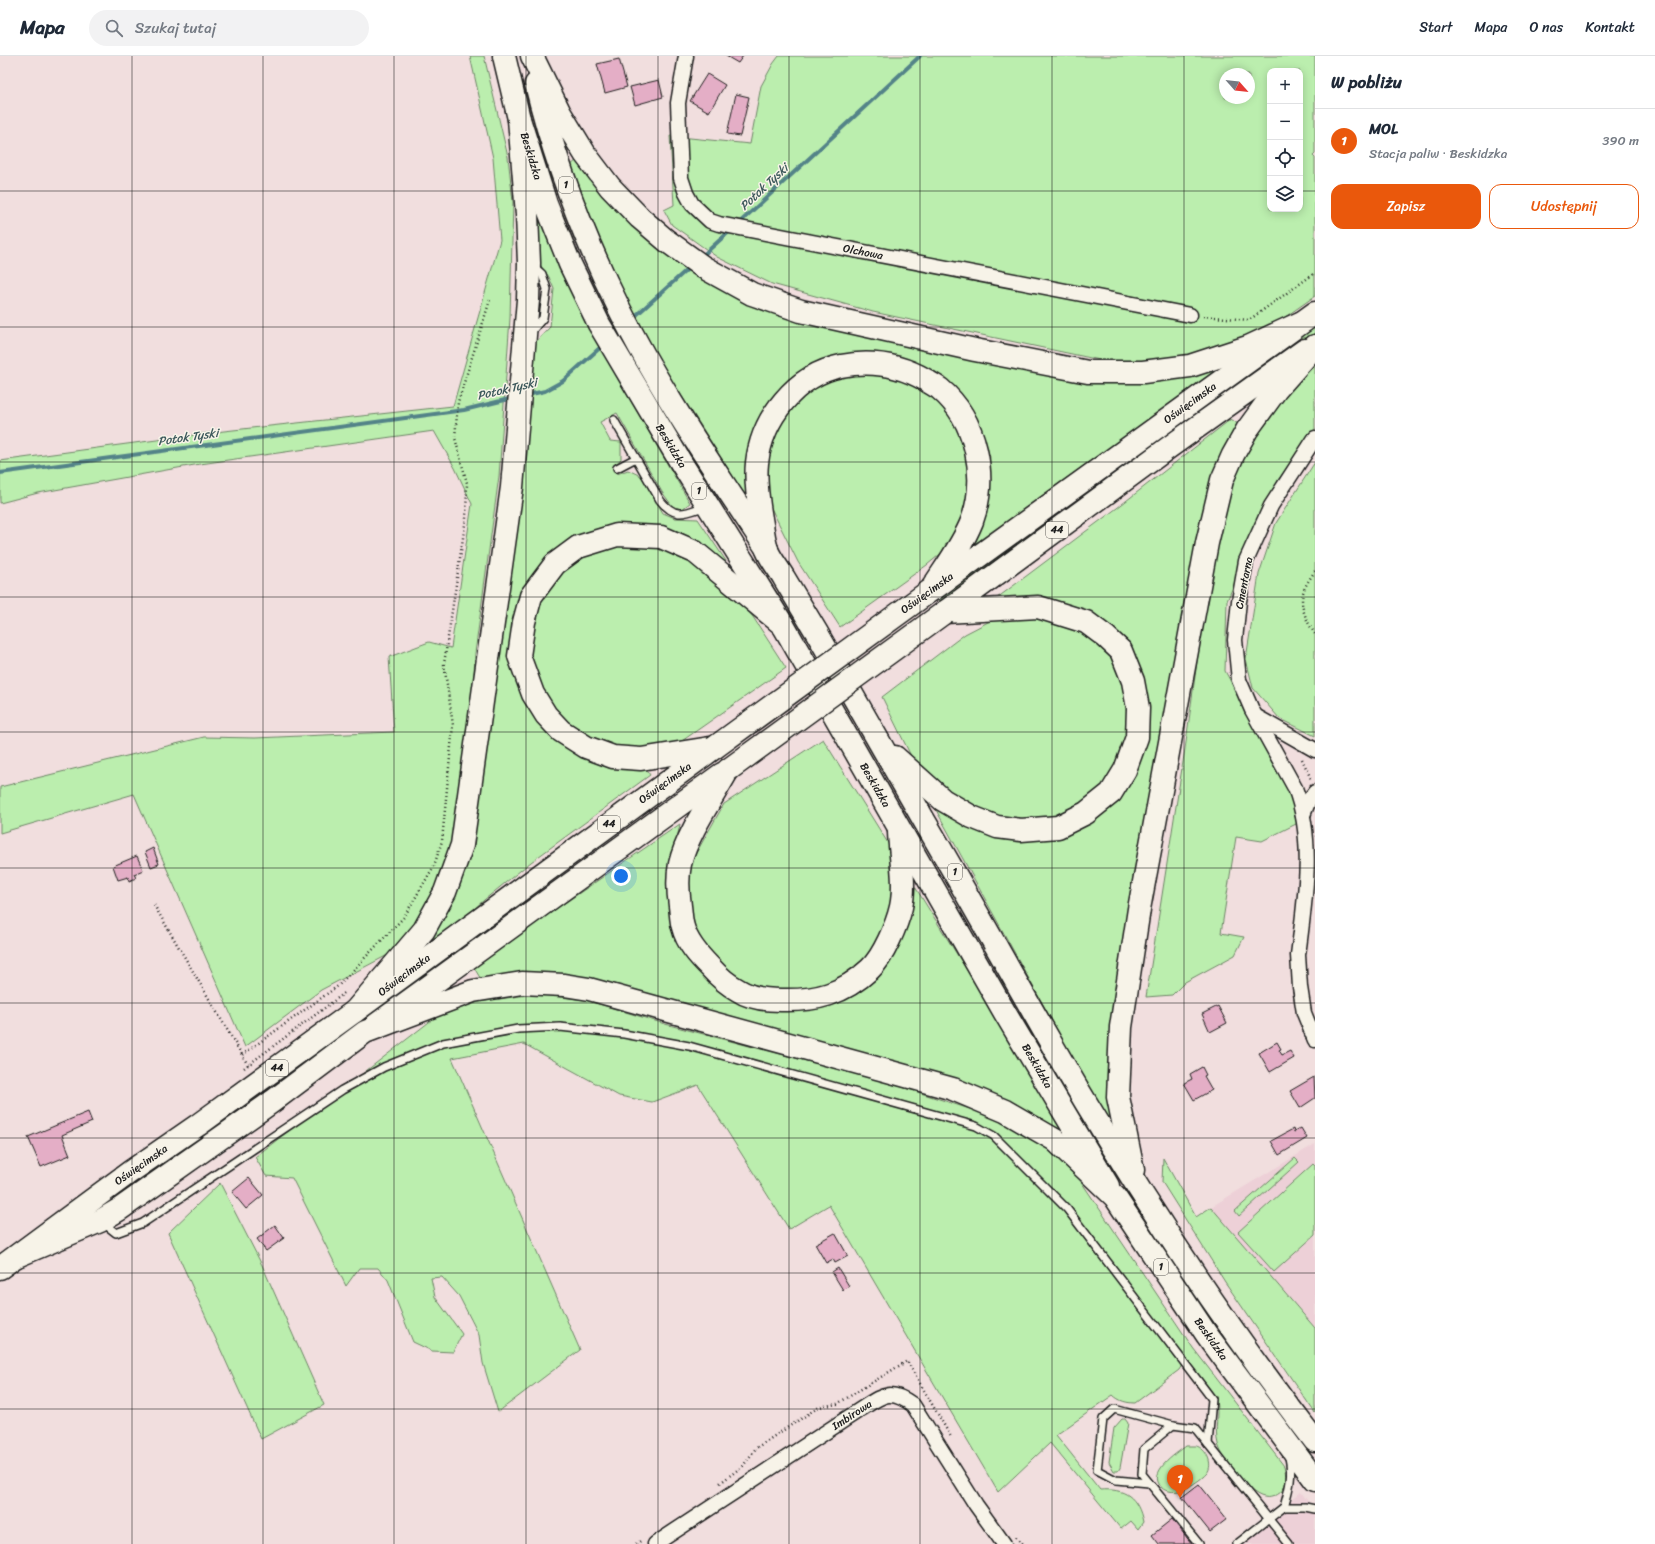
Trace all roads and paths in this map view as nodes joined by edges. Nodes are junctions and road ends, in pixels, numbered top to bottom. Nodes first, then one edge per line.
1 (504, 56) edge
2 (529, 56) edge
3 (532, 56) edge
4 (686, 56) edge
5 (519, 119) junction
6 (1315, 273) edge
7 (490, 300) dead end
8 (1190, 315) joint
9 (1308, 318) edge
10 (1315, 345) edge
11 (614, 420) dead end
12 (1315, 438) edge
13 (636, 458) junction
14 (617, 468) dead end
15 (708, 505) junction
16 (767, 550) junction
17 (1315, 571) edge
18 (931, 590) junction
19 (946, 612) junction
20 (783, 625) junction
21 (1315, 634) edge
22 (1256, 717) junction
23 (881, 745) junction
24 (714, 748) junction
25 (1315, 750) edge
26 (728, 770) junction
27 (1315, 792) edge
28 (1303, 815) junction
29 (899, 826) junction
30 (1310, 883) edge
31 (154, 905) dead end
32 (351, 1002) junction
33 (366, 1032) junction
34 (1315, 1040) edge
35 (242, 1055) junction
36 (248, 1065) junction
37 (242, 1069) dead end
38 (1137, 1185) junction
39 (1115, 1197) junction
40 (100, 1221) junction
41 (8, 1262) edge
42 (837, 1404) dead end
43 (1173, 1426) junction
44 (1313, 1437) edge
45 (1286, 1442) junction
46 (1208, 1444) junction
47 (743, 1466) dead end
48 (1315, 1480) edge
49 (1149, 1483) junction
50 (1284, 1507) junction
51 (1315, 1509) edge
52 (1269, 1518) junction
53 (655, 1544) edge
54 (1004, 1544) edge
55 (1199, 1544) edge
56 (1237, 1544) edge
57 (1289, 1544) edge

1 - 5 main road, Beskidzka / 1
2 - 16 main road, 1
3 - 9 main road
4 - 8 street, Olchowa
5 - 15 main road, Beskidzka / 1
5 - 32 main road
6 - 8 path
7 - 35 path
9 - 18 main road, Oświęcimska / 44
10 - 19 main road, Oświęcimska / 44
10 - 38 main road
11 - 13 lane
12 - 22 street, Cmentarna
13 - 14 lane
13 - 15 lane
15 - 20 main road, Beskidzka / 1
16 - 18 main road
16 - 23 main road, 1
17 - 21 path
18 - 24 main road, Oświęcimska / 44, bridge
19 - 23 main road
19 - 26 main road, Oświęcimska / 44, bridge
20 - 24 main road
20 - 29 main road, Beskidzka / 1
22 - 25 street
22 - 28 street, Cmentarna
23 - 38 main road, 1
24 - 32 main road, Oświęcimska / 44
26 - 29 main road
26 - 33 main road, Oświęcimska / 44
27 - 28 street
28 - 30 street, Cmentarna
29 - 39 main road, Beskidzka / 1
30 - 34 street, Cmentarna
31 - 35 path
32 - 36 path
32 - 41 main road, Oświęcimska / 44
33 - 39 main road
33 - 40 main road, Oświęcimska / 44
35 - 36 path
36 - 37 path
38 - 44 main road, 1
39 - 45 main road, Beskidzka / 1
40 - 41 main road, Oświęcimska / 44
40 - 46 lane
42 - 47 path
43 - 46 lane
43 - 49 lane
43 - 49 lane
45 - 48 main road, Beskidzka / 1
45 - 50 lane
46 - 52 lane
49 - 55 lane
50 - 51 lane
50 - 52 lane
52 - 56 lane
52 - 57 lane
53 - 54 street, Imbirowa

